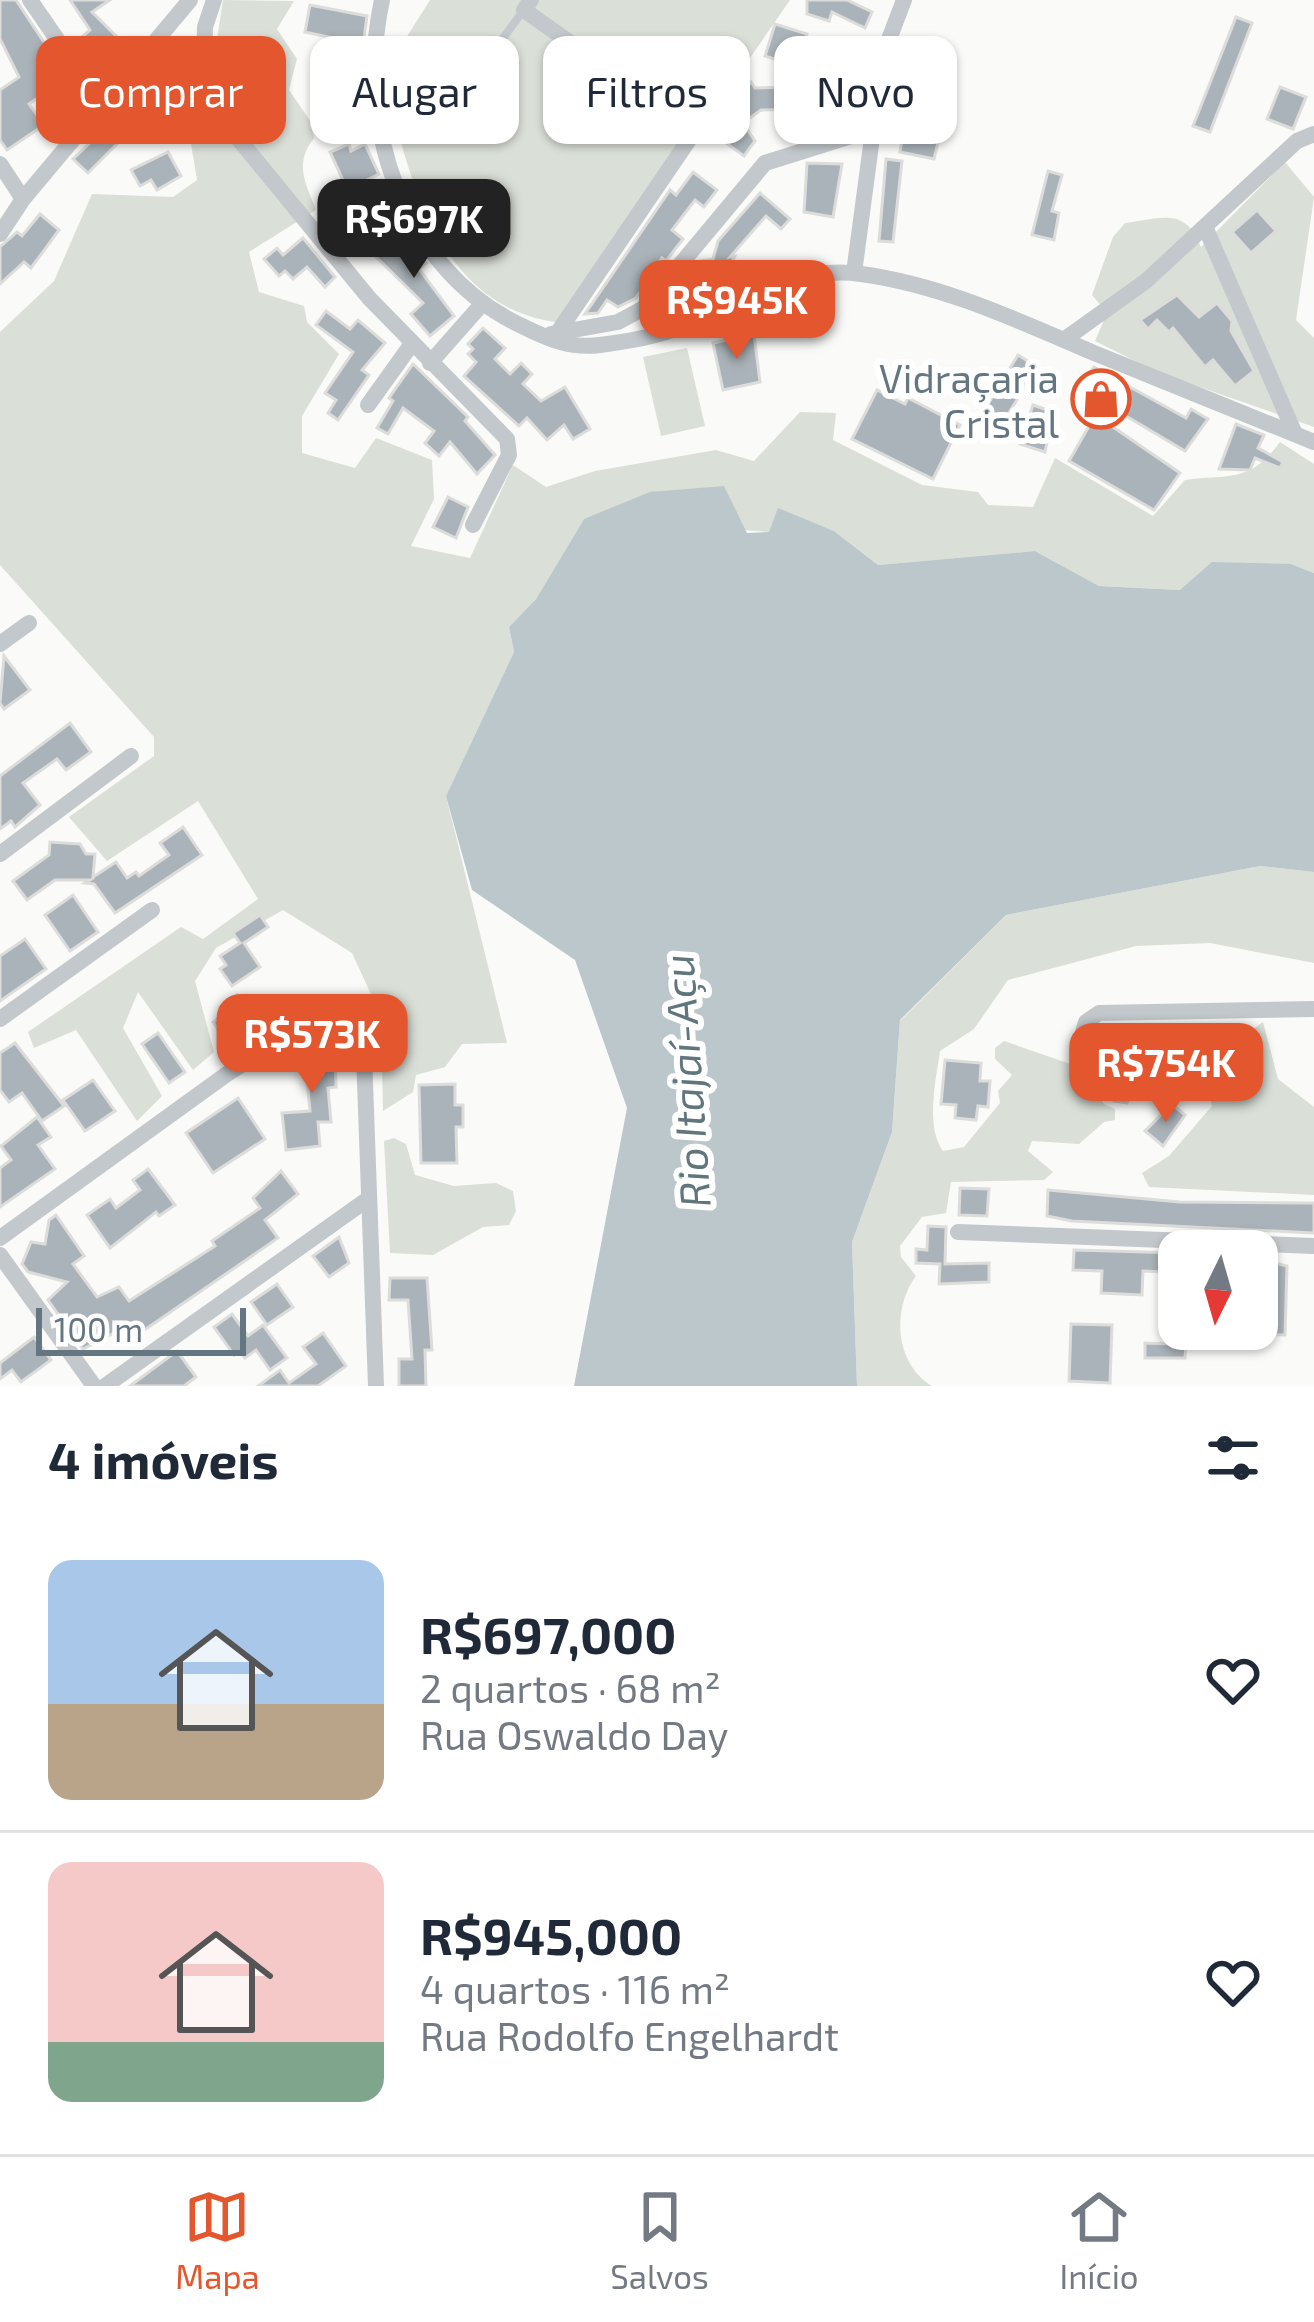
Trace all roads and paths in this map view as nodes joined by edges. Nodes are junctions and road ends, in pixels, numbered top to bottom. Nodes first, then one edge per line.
1 (30, 0) edge
2 (190, 0) edge
3 (214, 0) edge
4 (382, 0) edge
5 (904, 0) edge
6 (527, 5) edge
7 (55, 36) edge
8 (160, 36) edge
9 (504, 36) edge
10 (891, 36) edge
11 (1314, 134) edge
12 (70, 144) edge
13 (825, 144) edge
14 (871, 144) edge
15 (0, 164) edge
16 (23, 199) junction
17 (1206, 230) junction
18 (0, 234) edge
19 (854, 273) junction
20 (482, 304) junction
21 (551, 334) junction
22 (1065, 339) junction
23 (411, 345) junction
24 (430, 363) junction
25 (368, 405) dead end
26 (1294, 434) junction
27 (1314, 442) edge
28 (473, 525) dead end
29 (29, 623) dead end
30 (0, 644) edge
31 (131, 756) dead end
32 (0, 854) edge
33 (152, 910) dead end
34 (1314, 1009) edge
35 (0, 1018) edge
36 (1100, 1064) dead end
37 (368, 1199) junction
38 (958, 1232) dead end
39 (0, 1238) edge
40 (1314, 1246) edge
41 (0, 1255) edge
42 (370, 1383) edge
43 (94, 1386) edge
44 (104, 1386) edge

1 - 7 street
2 - 8 street
3 - 23 street
4 - 20 street
5 - 10 street
6 - 9 lane
6 - 21 street
11 - 17 street
12 - 16 street
13 - 21 street
14 - 19 street
15 - 16 street
16 - 18 street
17 - 22 street
17 - 26 street
19 - 21 street
19 - 22 street
20 - 21 street
20 - 24 street
22 - 26 street
23 - 24 street
23 - 25 street
24 - 28 street
26 - 27 street
29 - 30 street
31 - 32 street
33 - 35 street
34 - 36 street
37 - 39 street
37 - 42 street
37 - 44 street
38 - 40 street
41 - 43 street

